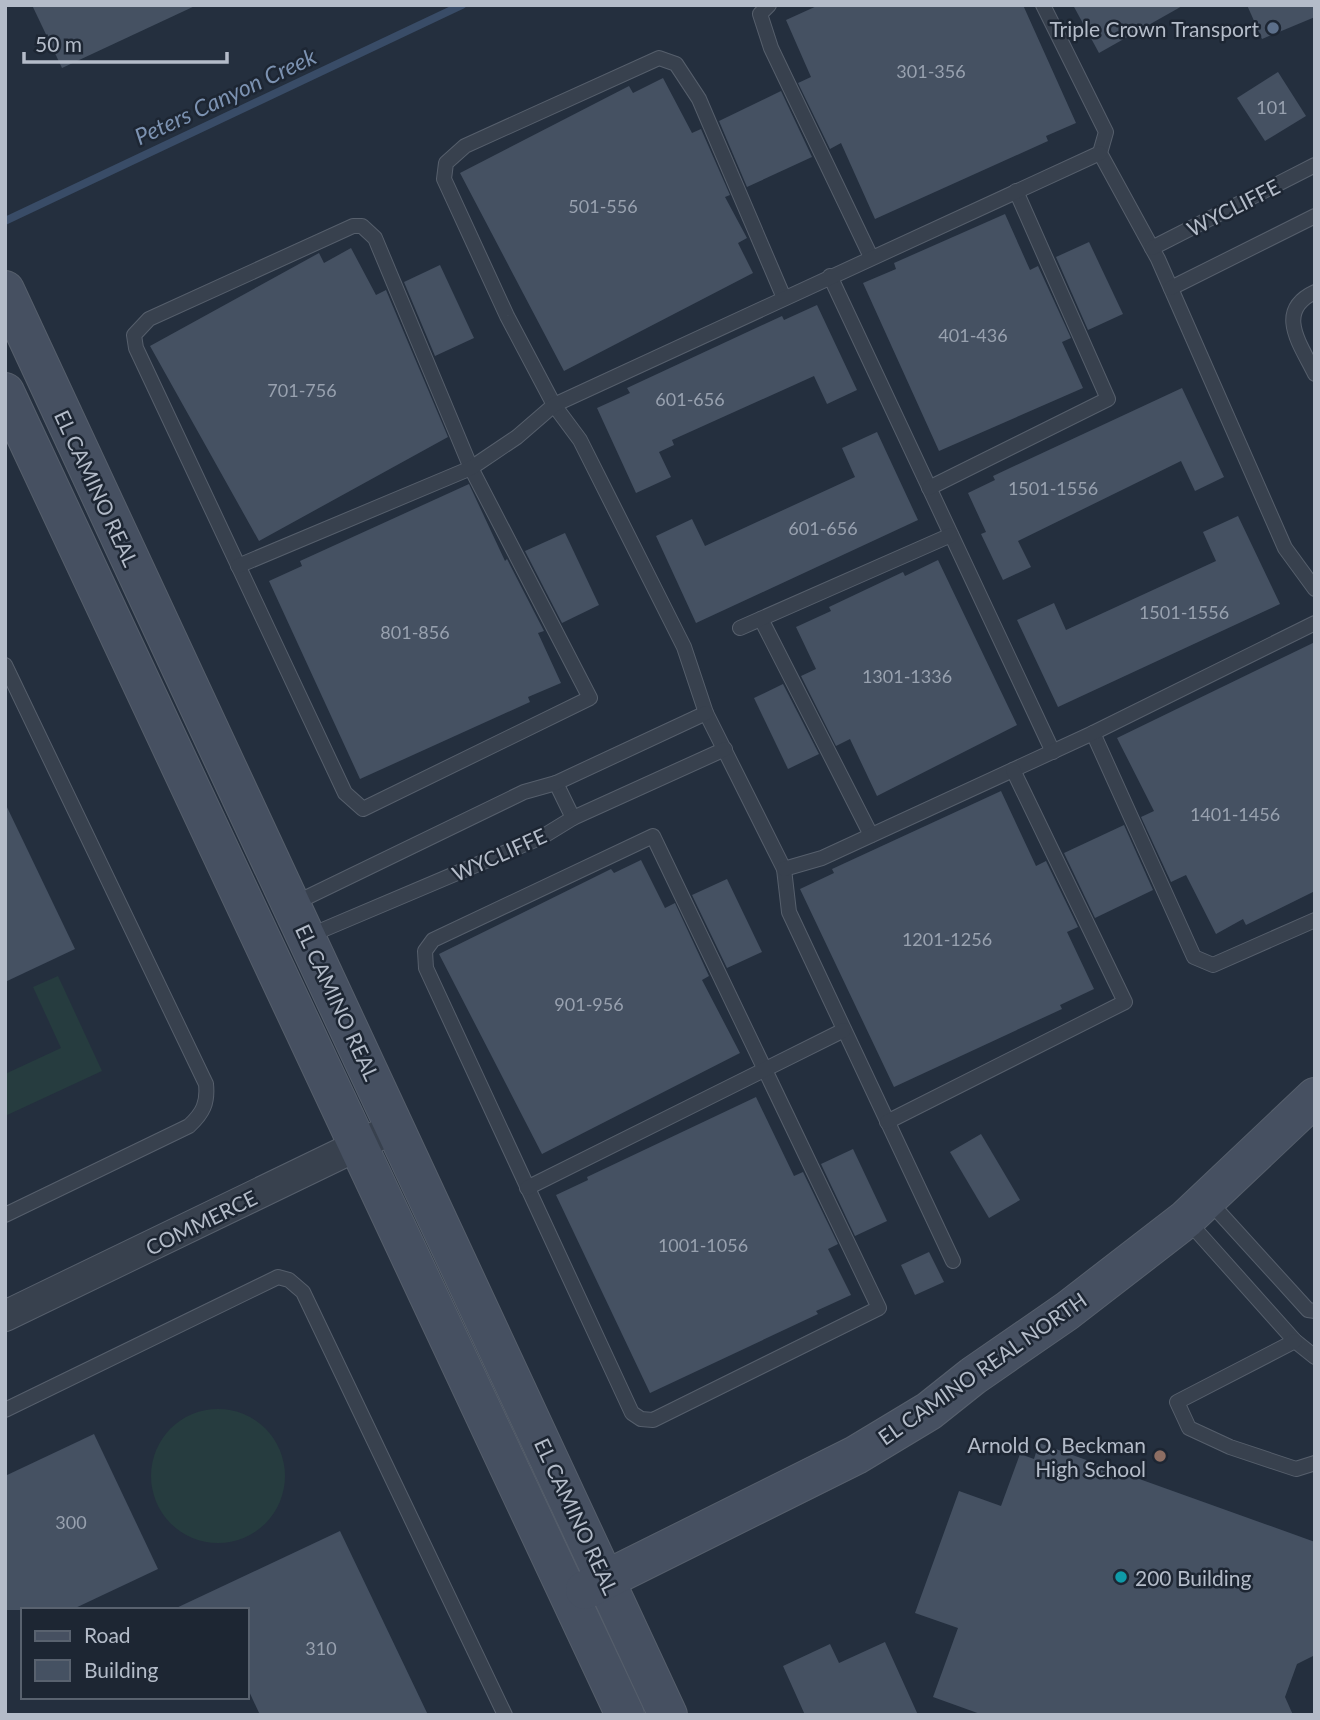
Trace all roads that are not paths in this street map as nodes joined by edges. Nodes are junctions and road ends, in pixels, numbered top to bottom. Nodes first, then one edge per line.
1 (769, 5) edge
2 (1044, 5) edge
3 (1100, 153) junction
4 (1315, 165) edge
5 (1016, 191) junction
6 (1315, 216) edge
7 (1152, 248) junction
8 (871, 257) junction
9 (830, 276) junction
10 (1171, 288) junction
11 (5, 290) edge
12 (1315, 292) edge
13 (784, 298) junction
14 (1315, 374) edge
15 (5, 392) edge
16 (555, 405) junction
17 (471, 468) junction
18 (929, 488) junction
19 (951, 535) junction
20 (238, 566) junction
21 (1315, 589) edge
22 (761, 619) junction
23 (1315, 624) edge
24 (740, 628) dead end
25 (5, 665) edge
26 (706, 713) junction
27 (1093, 733) junction
28 (725, 749) junction
29 (1053, 752) junction
30 (1013, 770) junction
31 (556, 783) junction
32 (573, 818) junction
33 (871, 835) junction
34 (783, 869) junction
35 (1315, 920) edge
36 (279, 930) junction
37 (844, 1030) junction
38 (764, 1070) junction
39 (1315, 1097) edge
40 (887, 1122) junction
41 (396, 1127) junction
42 (359, 1145) junction
43 (527, 1188) junction
44 (1197, 1210) junction
45 (5, 1215) edge
46 (953, 1261) dead end
47 (1315, 1311) edge
48 (5, 1316) edge
49 (1295, 1341) junction
50 (1315, 1357) edge
51 (5, 1410) edge
52 (1315, 1463) edge
53 (607, 1579) junction
54 (570, 1597) junction
55 (505, 1715) edge
56 (625, 1715) edge
57 (668, 1715) edge

1 - 8 lane
2 - 3 lane
3 - 5 lane
3 - 7 lane
4 - 7 lane, WYCLIFFE
5 - 8 lane
5 - 18 lane
6 - 10 lane
7 - 10 lane
8 - 9 lane
9 - 13 lane
9 - 18 lane
10 - 21 lane
11 - 36 main road, EL CAMINO REAL
12 - 14 lane
13 - 16 lane
13 - 16 lane
15 - 36 main road, EL CAMINO REAL
16 - 17 lane
16 - 26 lane
17 - 20 lane
17 - 20 lane
17 - 20 lane
18 - 19 lane
19 - 22 lane
19 - 29 lane
22 - 24 lane
22 - 33 lane
23 - 27 lane
25 - 45 lane
26 - 28 lane
26 - 31 lane, WYCLIFFE
27 - 29 lane
27 - 35 lane
28 - 32 lane, WYCLIFFE
28 - 34 lane
29 - 30 lane
30 - 33 lane
30 - 40 lane
31 - 32 lane
31 - 36 lane, WYCLIFFE
32 - 36 lane, WYCLIFFE
33 - 34 lane
34 - 37 lane
36 - 41 main road, EL CAMINO REAL
36 - 42 main road, EL CAMINO REAL
37 - 38 lane
37 - 40 lane
38 - 43 lane
38 - 43 lane
38 - 43 lane
39 - 44 main road, EL CAMINO REAL NORTH
40 - 46 lane
41 - 42 street, COMMERCE
41 - 53 main road, EL CAMINO REAL
42 - 48 street, COMMERCE
42 - 54 main road, EL CAMINO REAL
44 - 47 lane
44 - 49 lane
44 - 53 main road, EL CAMINO REAL NORTH
49 - 50 lane
49 - 52 lane
51 - 55 lane
53 - 54 main road, EL CAMINO REAL NORTH
53 - 57 main road, EL CAMINO REAL
54 - 56 main road, EL CAMINO REAL

